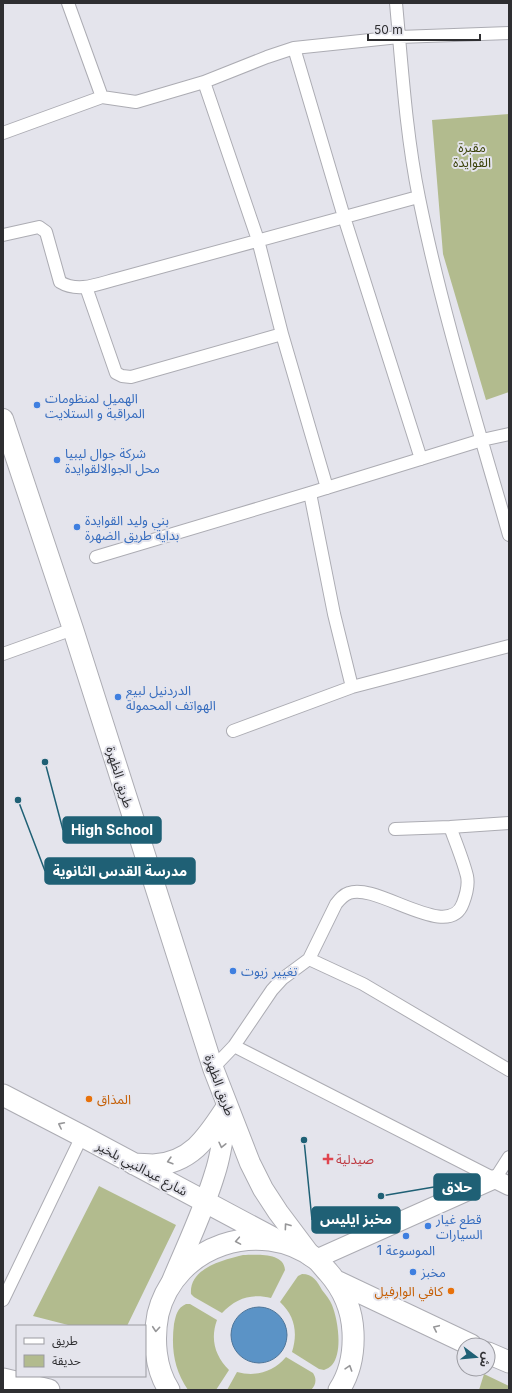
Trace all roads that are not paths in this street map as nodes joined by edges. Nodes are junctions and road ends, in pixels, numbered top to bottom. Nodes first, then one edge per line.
1 (68, 3) edge
2 (396, 3) edge
3 (509, 33) edge
4 (399, 37) junction
5 (294, 48) junction
6 (204, 82) junction
7 (102, 97) junction
8 (3, 133) edge
9 (418, 197) junction
10 (344, 217) junction
11 (3, 235) edge
12 (258, 240) junction
13 (86, 287) junction
14 (282, 334) junction
15 (3, 419) edge
16 (509, 434) edge
17 (482, 440) junction
18 (421, 459) junction
19 (327, 488) junction
20 (310, 493) junction
21 (509, 534) edge
22 (96, 556) dead end
23 (73, 628) junction
24 (509, 646) edge
25 (3, 654) edge
26 (352, 687) junction
27 (233, 731) dead end
28 (509, 823) edge
29 (450, 827) junction
30 (395, 829) dead end
31 (309, 959) junction
32 (234, 1046) junction
33 (213, 1068) junction
34 (509, 1070) edge
35 (3, 1095) edge
36 (227, 1107) junction
37 (82, 1136) junction
38 (509, 1157) edge
39 (133, 1164) junction
40 (502, 1183) edge
41 (205, 1202) junction
42 (281, 1242) junction
43 (314, 1258) junction
44 (336, 1281) junction
45 (169, 1287) junction
46 (3, 1300) edge
47 (456, 1338) edge
48 (496, 1356) edge
49 (509, 1362) edge
50 (3, 1379) edge
51 (49, 1390) edge
52 (169, 1390) edge
53 (339, 1390) edge

1 - 7 street
2 - 4 street
3 - 4 street
4 - 5 street
4 - 9 street
5 - 6 street
5 - 10 street
6 - 7 street
6 - 12 street
7 - 8 street
9 - 10 street
9 - 17 street
10 - 12 street
10 - 18 street
11 - 13 street
12 - 13 street
12 - 14 street
13 - 14 street
14 - 19 street
15 - 23 main road, طريق الظهرة
16 - 17 street
17 - 18 street
17 - 21 street
18 - 19 street
19 - 20 street
20 - 22 street
20 - 26 street
23 - 25 street
23 - 33 main road, طريق الظهرة
24 - 26 street
26 - 27 street
28 - 29 street
29 - 30 street
29 - 31 street
31 - 32 street
31 - 34 street
32 - 33 street
32 - 40 street
33 - 36 main road, طريق الظهرة
37 -> 35 highway, شارع عبدالنبي بلخير
36 -> 39 highway
36 -> 41 main road
43 -> 36 main road, طريق الظهرة
37 - 39 highway, شارع عبدالنبي بلخير
37 - 46 street
38 - 40 street
39 - 41 highway, شارع عبدالنبي بلخير
40 - 43 main road
41 - 42 highway, شارع عبدالنبي بلخير
41 - 45 main road
42 - 43 highway
42 -> 45 highway
43 - 44 highway
47 -> 44 highway
53 -> 44 highway
45 -> 52 highway
48 - 49 highway
50 - 51 highway

